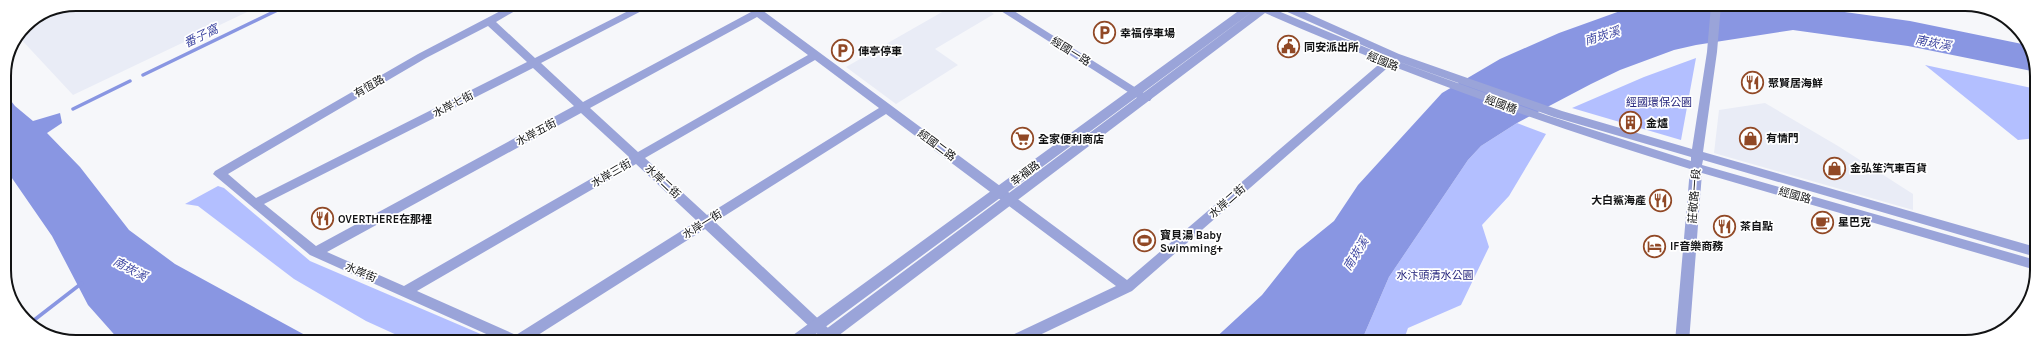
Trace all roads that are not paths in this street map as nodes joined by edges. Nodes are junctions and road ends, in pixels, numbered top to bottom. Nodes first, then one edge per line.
1 (508, 11) edge
2 (636, 11) edge
3 (1007, 11) edge
4 (1253, 11) edge
5 (1271, 11) edge
6 (1293, 11) edge
7 (1715, 11) edge
8 (758, 12) joint
9 (489, 21) junction
10 (815, 55) junction
11 (534, 63) junction
12 (1388, 64) junction
13 (1458, 78) joint
14 (1446, 85) joint
15 (1140, 94) junction
16 (582, 107) junction
17 (887, 108) junction
18 (1556, 119) junction
19 (637, 158) junction
20 (1697, 161) junction
21 (219, 174) joint
22 (1004, 196) junction
23 (256, 203) junction
24 (706, 222) junction
25 (2030, 250) edge
26 (315, 252) junction
27 (2030, 263) edge
28 (1127, 287) junction
29 (406, 291) junction
30 (818, 324) junction
31 (505, 335) edge
32 (527, 335) edge
33 (803, 335) edge
34 (825, 335) edge
35 (833, 335) edge
36 (1026, 335) edge
37 (1683, 335) edge

1 - 9 street, 有恆路
2 - 11 street, 水岸七街
3 - 15 street, 經國一路
4 - 15 street, 幸福路
5 - 12 street, 經國路
6 - 13 street, 經國路
7 - 20 street, 莊敬路一段
8 - 10 street, 經國二路
8 - 16 street, 水岸五街
9 - 11 street, 水岸二街
9 - 21 street, 有恆路
10 - 17 street, 經國二路
10 - 19 street, 水岸三街
11 - 16 street, 水岸二街
11 - 23 street, 水岸七街
12 - 14 street, 經國路
12 - 28 street, 水岸二街
13 - 18 street, 經國橋
14 - 18 street, 經國橋
15 - 22 street, 幸福路
16 - 19 street, 水岸二街
16 - 26 street, 水岸五街
17 - 22 street, 經國二路
17 - 24 street, 水岸一街
18 - 20 street, 經國路
19 - 24 street, 水岸二街
19 - 29 street, 水岸三街
20 - 25 street, 經國路
20 - 27 street, 經國路
20 - 37 street, 莊敬路一段
21 - 23 street, 水岸街
22 - 28 street, 經國二路
22 - 30 street, 幸福路
22 - 35 street, 幸福路
23 - 26 street, 水岸街
24 - 30 street, 水岸二街
24 - 32 street, 水岸一街
26 - 29 street, 水岸街
28 - 36 street, 水岸二街
29 - 31 street, 水岸街
30 - 33 street, 幸福路
30 - 34 street, 水岸二街

